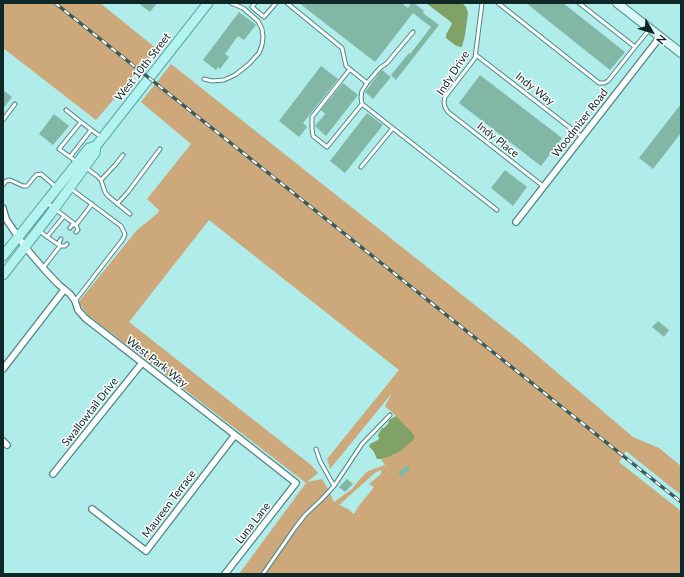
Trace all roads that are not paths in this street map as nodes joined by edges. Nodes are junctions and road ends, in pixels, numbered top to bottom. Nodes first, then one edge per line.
1 (208, 3) edge
2 (231, 3) edge
3 (255, 3) edge
4 (276, 3) edge
5 (287, 3) edge
6 (482, 3) edge
7 (498, 3) edge
8 (579, 3) edge
9 (617, 3) edge
10 (650, 29) junction
11 (413, 32) dead end
12 (660, 37) junction
13 (635, 47) junction
14 (681, 53) edge
15 (476, 55) junction
16 (350, 69) junction
17 (204, 79) dead end
18 (367, 83) junction
19 (16, 104) dead end
20 (362, 104) junction
21 (444, 105) joint
22 (66, 110) dead end
23 (3, 120) edge
24 (81, 122) junction
25 (393, 128) junction
26 (91, 130) junction
27 (582, 137) junction
28 (102, 138) junction
29 (160, 149) dead end
30 (123, 155) dead end
31 (70, 157) junction
32 (81, 165) junction
33 (361, 167) dead end
34 (101, 180) junction
35 (3, 185) edge
36 (543, 187) junction
37 (57, 188) junction
38 (69, 188) junction
39 (46, 202) junction
40 (92, 204) junction
41 (118, 204) junction
42 (3, 208) edge
43 (54, 208) junction
44 (497, 210) dead end
45 (130, 214) dead end
46 (64, 216) junction
47 (516, 222) dead end
48 (76, 225) junction
49 (70, 228) dead end
50 (38, 230) junction
51 (76, 232) dead end
52 (47, 237) junction
53 (61, 239) dead end
54 (22, 242) junction
55 (67, 244) dead end
56 (60, 246) junction
57 (3, 256) edge
58 (43, 268) junction
59 (3, 275) edge
60 (64, 290) junction
61 (75, 301) junction
62 (142, 363) junction
63 (3, 369) edge
64 (390, 415) dead end
65 (235, 435) junction
66 (316, 449) dead end
67 (53, 474) dead end
68 (296, 483) joint
69 (334, 486) junction
70 (92, 509) dead end
71 (225, 574) edge
72 (263, 574) edge

1 - 28 main road, West 10th Street
2 - 17 lane
3 - 4 lane
5 - 16 lane
6 - 15 lane, Indy Drive
7 - 13 lane
8 - 13 lane
9 - 10 main road
10 - 12 main road
10 - 13 lane
11 - 18 lane
12 - 14 main road
12 - 27 street, Woodmizer Road
15 - 21 lane, Indy Drive
15 - 27 lane, Indy Way
16 - 18 lane
16 - 20 lane
18 - 20 lane
19 - 23 lane
20 - 25 lane
21 - 36 lane, Indy Place
22 - 24 lane
24 - 26 lane
24 - 31 lane
25 - 33 lane
25 - 44 lane
26 - 28 lane
26 - 31 lane
27 - 36 street, Woodmizer Road
28 - 32 main road, West 10th Street
29 - 41 lane
30 - 34 lane
31 - 32 lane
32 - 34 lane
32 - 37 main road, West 10th Street
32 - 38 main road, West 10th Street
34 - 41 lane
35 - 37 lane
36 - 47 street, Woodmizer Road
37 - 39 main road, West 10th Street
38 - 40 lane
38 - 43 main road, West 10th Street
39 - 43 lane
39 - 54 main road, West 10th Street
40 - 48 lane
40 - 61 lane
41 - 45 lane
42 - 54 street, West Park Way
43 - 46 lane
43 - 50 main road, West 10th Street
46 - 48 lane
46 - 52 lane
48 - 49 lane
48 - 51 lane
50 - 52 lane
50 - 54 main road, West 10th Street
52 - 56 lane
53 - 56 lane
54 - 57 main road, West 10th Street
54 - 58 street, West Park Way
54 - 59 main road, West 10th Street
55 - 56 lane
56 - 58 lane
58 - 60 street, West Park Way
60 - 61 street, West Park Way
60 - 63 street
61 - 62 street, West Park Way
62 - 65 street, West Park Way
62 - 67 street, Swallowtail Drive
64 - 69 lane
65 - 68 street, West Park Way
65 - 70 street, Maureen Terrace
66 - 69 lane
68 - 71 street, Luna Lane
69 - 72 lane

